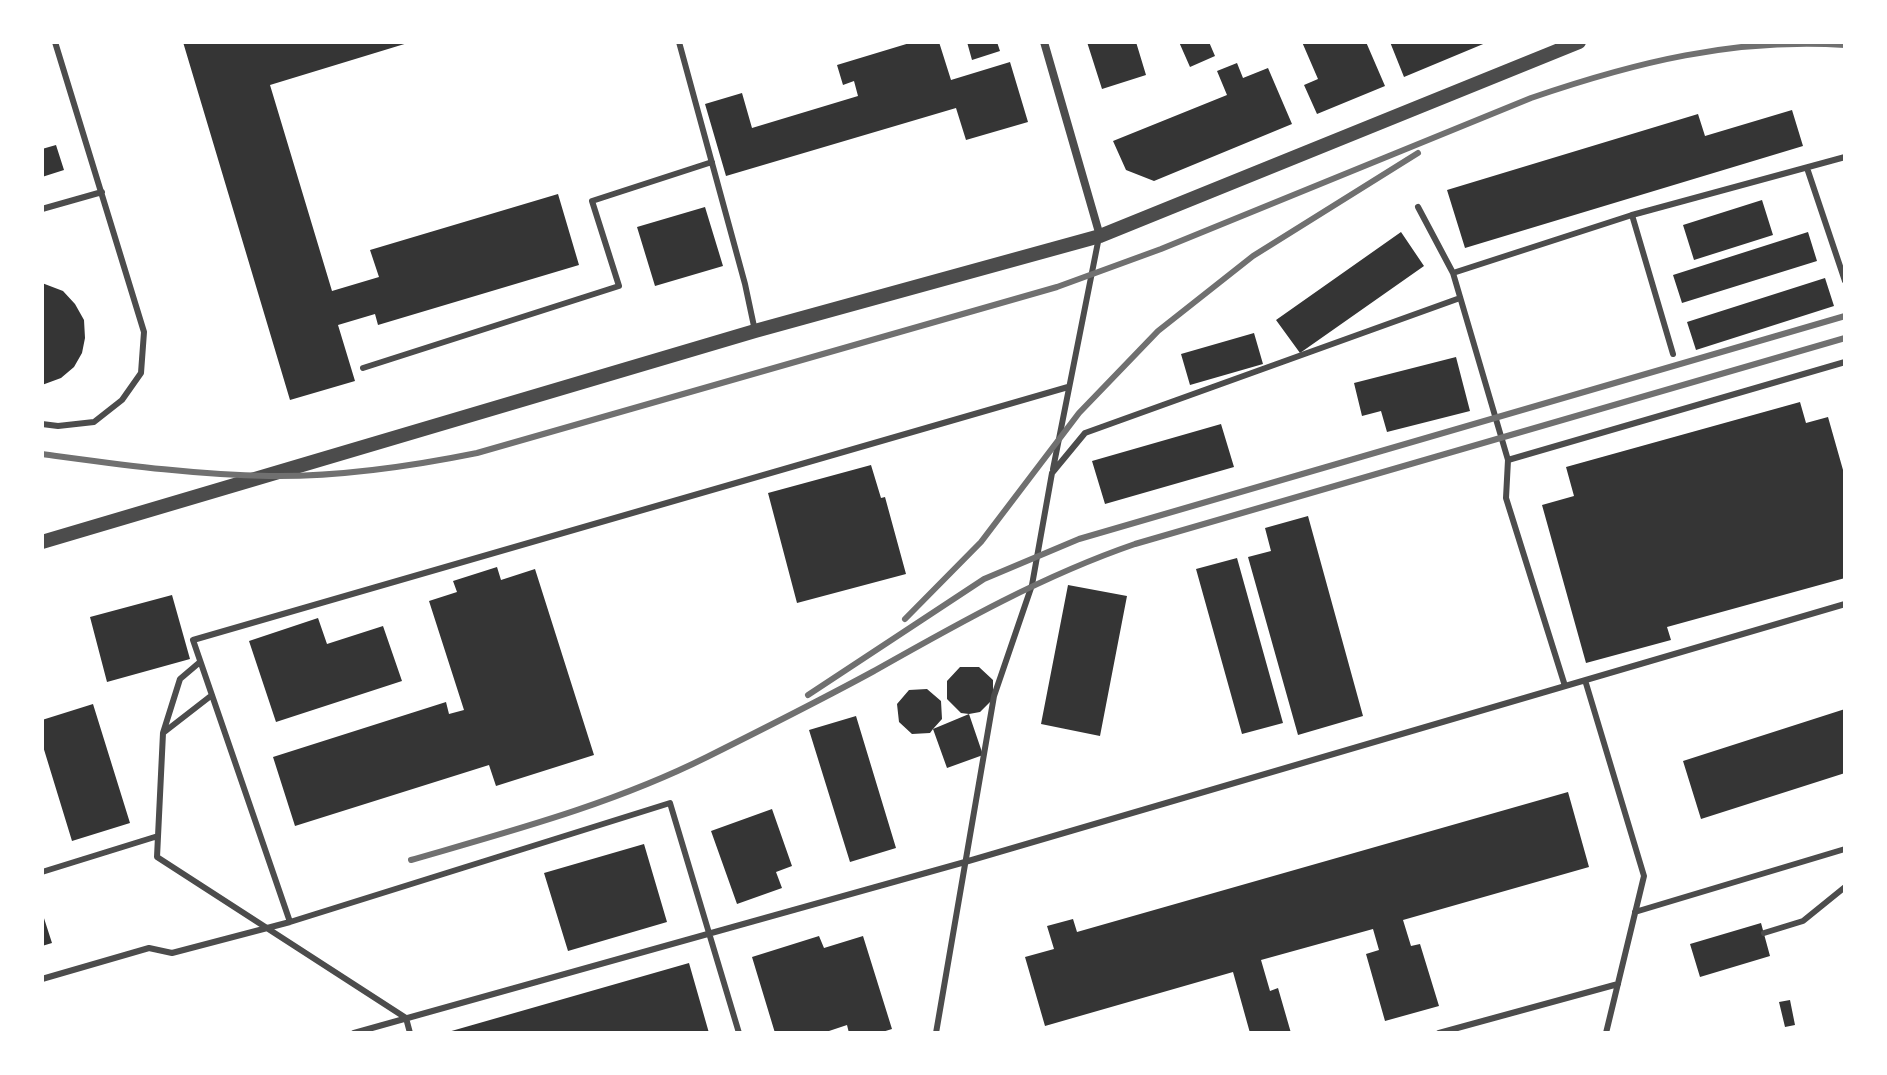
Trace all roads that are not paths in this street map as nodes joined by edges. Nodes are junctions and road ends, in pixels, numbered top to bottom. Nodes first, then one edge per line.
1 (55, 42) edge
2 (679, 42) edge
3 (1044, 42) edge
4 (1579, 42) edge
5 (1845, 157) edge
6 (712, 162) junction
7 (1807, 168) junction
8 (102, 192) junction
9 (1418, 207) dead end
10 (42, 209) edge
11 (1632, 215) junction
12 (1100, 236) junction
13 (1453, 273) junction
14 (1845, 281) edge
15 (1460, 298) junction
16 (755, 331) junction
17 (1673, 354) dead end
18 (1845, 362) edge
19 (363, 368) dead end
20 (1068, 387) junction
21 (42, 424) edge
22 (1508, 460) junction
23 (1052, 473) junction
24 (42, 542) edge
25 (1845, 604) edge
26 (200, 662) junction
27 (1585, 680) junction
28 (1565, 686) junction
29 (212, 695) junction
30 (163, 733) junction
31 (158, 836) junction
32 (1845, 849) edge
33 (965, 862) junction
34 (42, 872) edge
35 (1845, 887) edge
36 (1635, 912) junction
37 (290, 922) junction
38 (268, 927) junction
39 (1764, 933) dead end
40 (711, 934) junction
41 (42, 979) edge
42 (1618, 984) junction
43 (406, 1018) junction
44 (354, 1033) edge
45 (410, 1033) edge
46 (739, 1033) edge
47 (935, 1033) edge
48 (1439, 1033) edge
49 (1606, 1033) edge

1 - 8 lane
2 - 6 lane
3 - 12 street
4 - 12 street
5 - 7 lane
6 - 16 lane
6 - 19 lane
7 - 11 lane
7 - 14 lane
8 - 10 lane
8 - 21 lane
9 - 13 lane
11 - 13 lane
11 - 17 lane
12 - 16 street
12 - 20 lane
13 - 15 lane
15 - 22 lane
15 - 23 lane
16 - 24 street
18 - 22 lane
20 - 23 lane
20 - 26 lane
22 - 28 lane
23 - 33 lane
25 - 27 lane
26 - 29 lane
26 - 30 lane
27 - 28 lane
27 - 36 lane
28 - 33 lane
29 - 30 lane
29 - 37 lane
30 - 31 lane
31 - 34 lane
31 - 38 lane
32 - 36 lane
33 - 40 lane
33 - 47 lane
35 - 39 lane
36 - 42 lane
37 - 38 lane
37 - 40 lane
38 - 41 lane
38 - 43 lane
40 - 43 lane
40 - 46 lane
42 - 48 lane
42 - 49 lane
43 - 44 lane
43 - 45 lane

